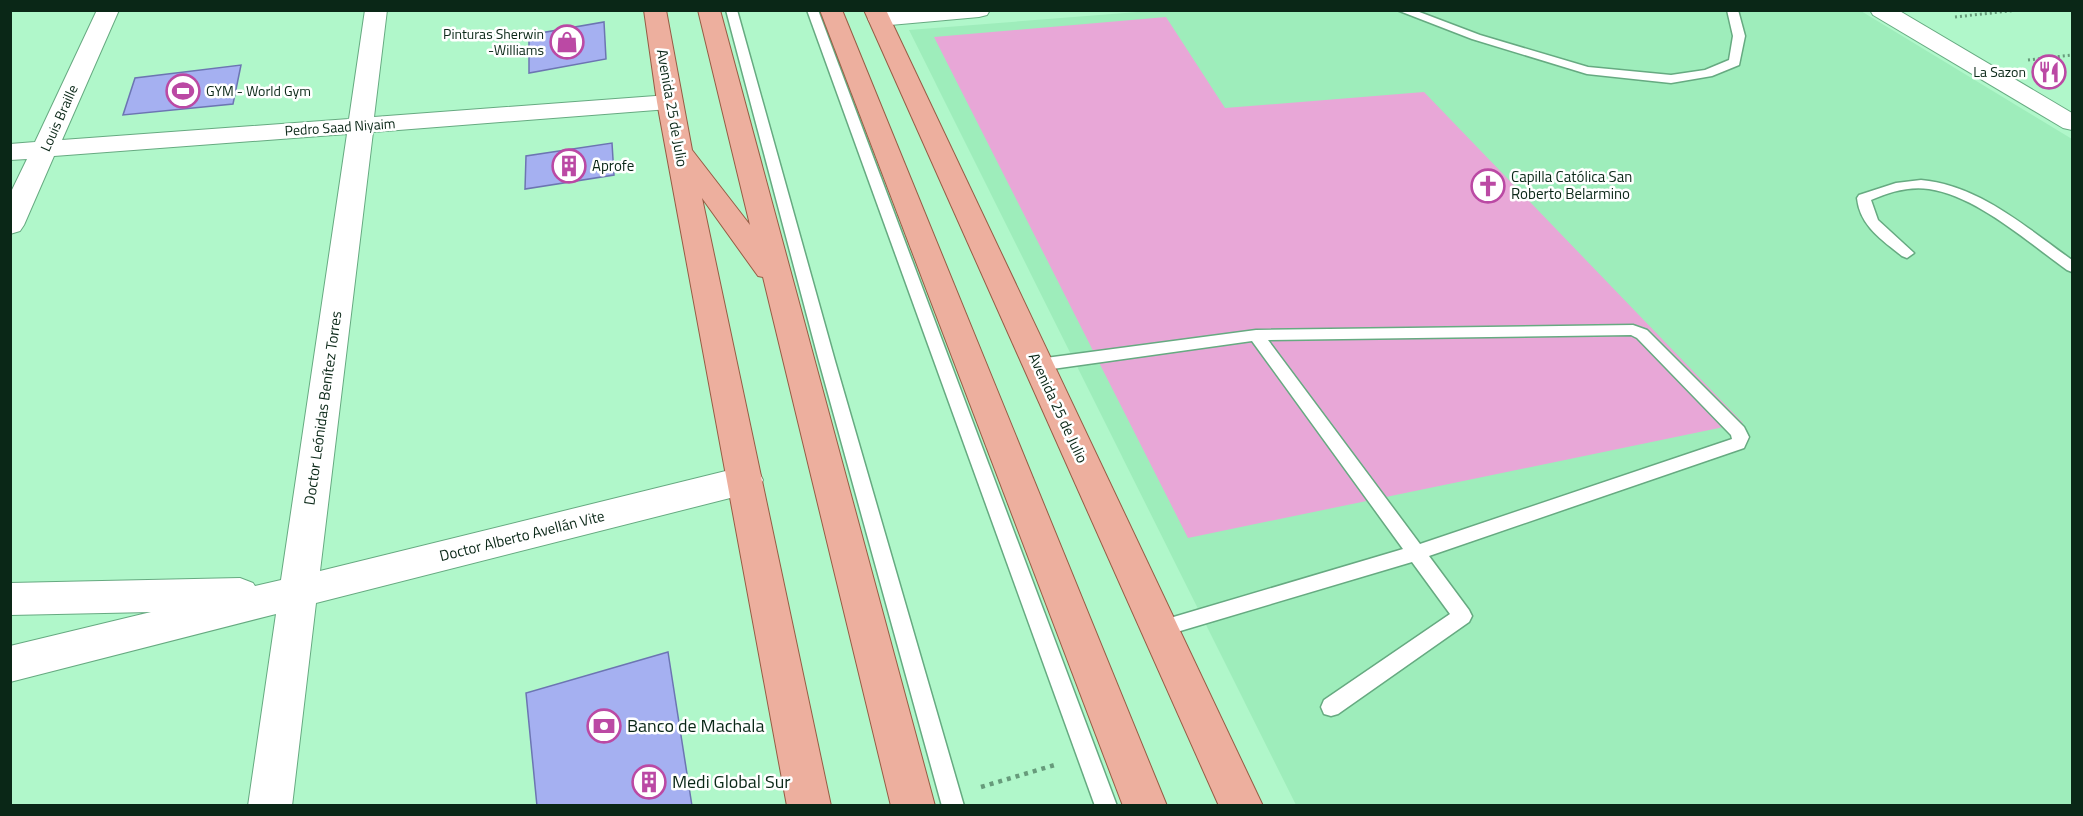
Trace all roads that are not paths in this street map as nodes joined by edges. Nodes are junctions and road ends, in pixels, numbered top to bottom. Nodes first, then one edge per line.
1 (108, 10) edge
2 (376, 10) edge
3 (655, 10) edge
4 (709, 10) edge
5 (731, 10) edge
6 (812, 10) edge
7 (831, 10) edge
8 (979, 10) edge
9 (1402, 10) edge
10 (1732, 10) edge
11 (1881, 10) edge
12 (877, 14) edge
13 (1917, 15) edge
14 (852, 64) junction
15 (669, 102) junction
16 (2073, 106) edge
17 (2073, 123) edge
18 (361, 126) junction
19 (678, 147) junction
20 (45, 149) junction
21 (10, 152) edge
22 (954, 182) junction
23 (10, 225) edge
24 (1907, 254) dead end
25 (2073, 267) edge
26 (777, 282) junction
27 (1256, 335) junction
28 (827, 361) junction
29 (1038, 365) junction
30 (746, 480) junction
31 (1416, 553) junction
32 (299, 592) junction
33 (10, 599) edge
34 (1160, 629) junction
35 (10, 663) edge
36 (1331, 707) dead end
37 (270, 806) edge
38 (809, 806) edge
39 (913, 806) edge
40 (953, 806) edge
41 (1106, 806) edge
42 (1145, 806) edge
43 (1241, 806) edge

1 - 20 street, Louis Braille
2 - 18 street, Doctor Leónidas Benítez Torres
3 - 15 main road, Avenida 25 de Julio
4 - 26 main road
5 - 28 lane
6 - 41 lane
7 - 14 main road
8 - 12 street
9 - 10 lane
11 - 17 street
12 - 22 main road, Avenida 25 de Julio
13 - 16 street
14 - 22 main road
14 - 42 main road
15 - 18 street, Pedro Saad Niyaim
15 - 19 main road, Avenida 25 de Julio
18 - 20 street, Pedro Saad Niyaim
18 - 32 street, Doctor Leónidas Benítez Torres
19 - 26 main road
19 - 30 main road, Avenida 25 de Julio
20 - 21 street, Pedro Saad Niyaim
20 - 23 street, Louis Braille
22 - 29 main road, Avenida 25 de Julio
24 - 25 lane
26 - 28 lane
26 - 39 main road
27 - 29 lane
27 - 31 lane
27 - 31 lane
28 - 40 lane
29 - 34 main road, Avenida 25 de Julio
30 - 32 street, Doctor Alberto Avellán Vite
30 - 38 main road, Avenida 25 de Julio
31 - 34 lane
31 - 36 lane
32 - 33 street, Doctor Alberto Avellán Vite
32 - 35 street, Doctor Alberto Avellán Vite
32 - 37 street, Doctor Leónidas Benítez Torres
34 - 43 main road, Avenida 25 de Julio

